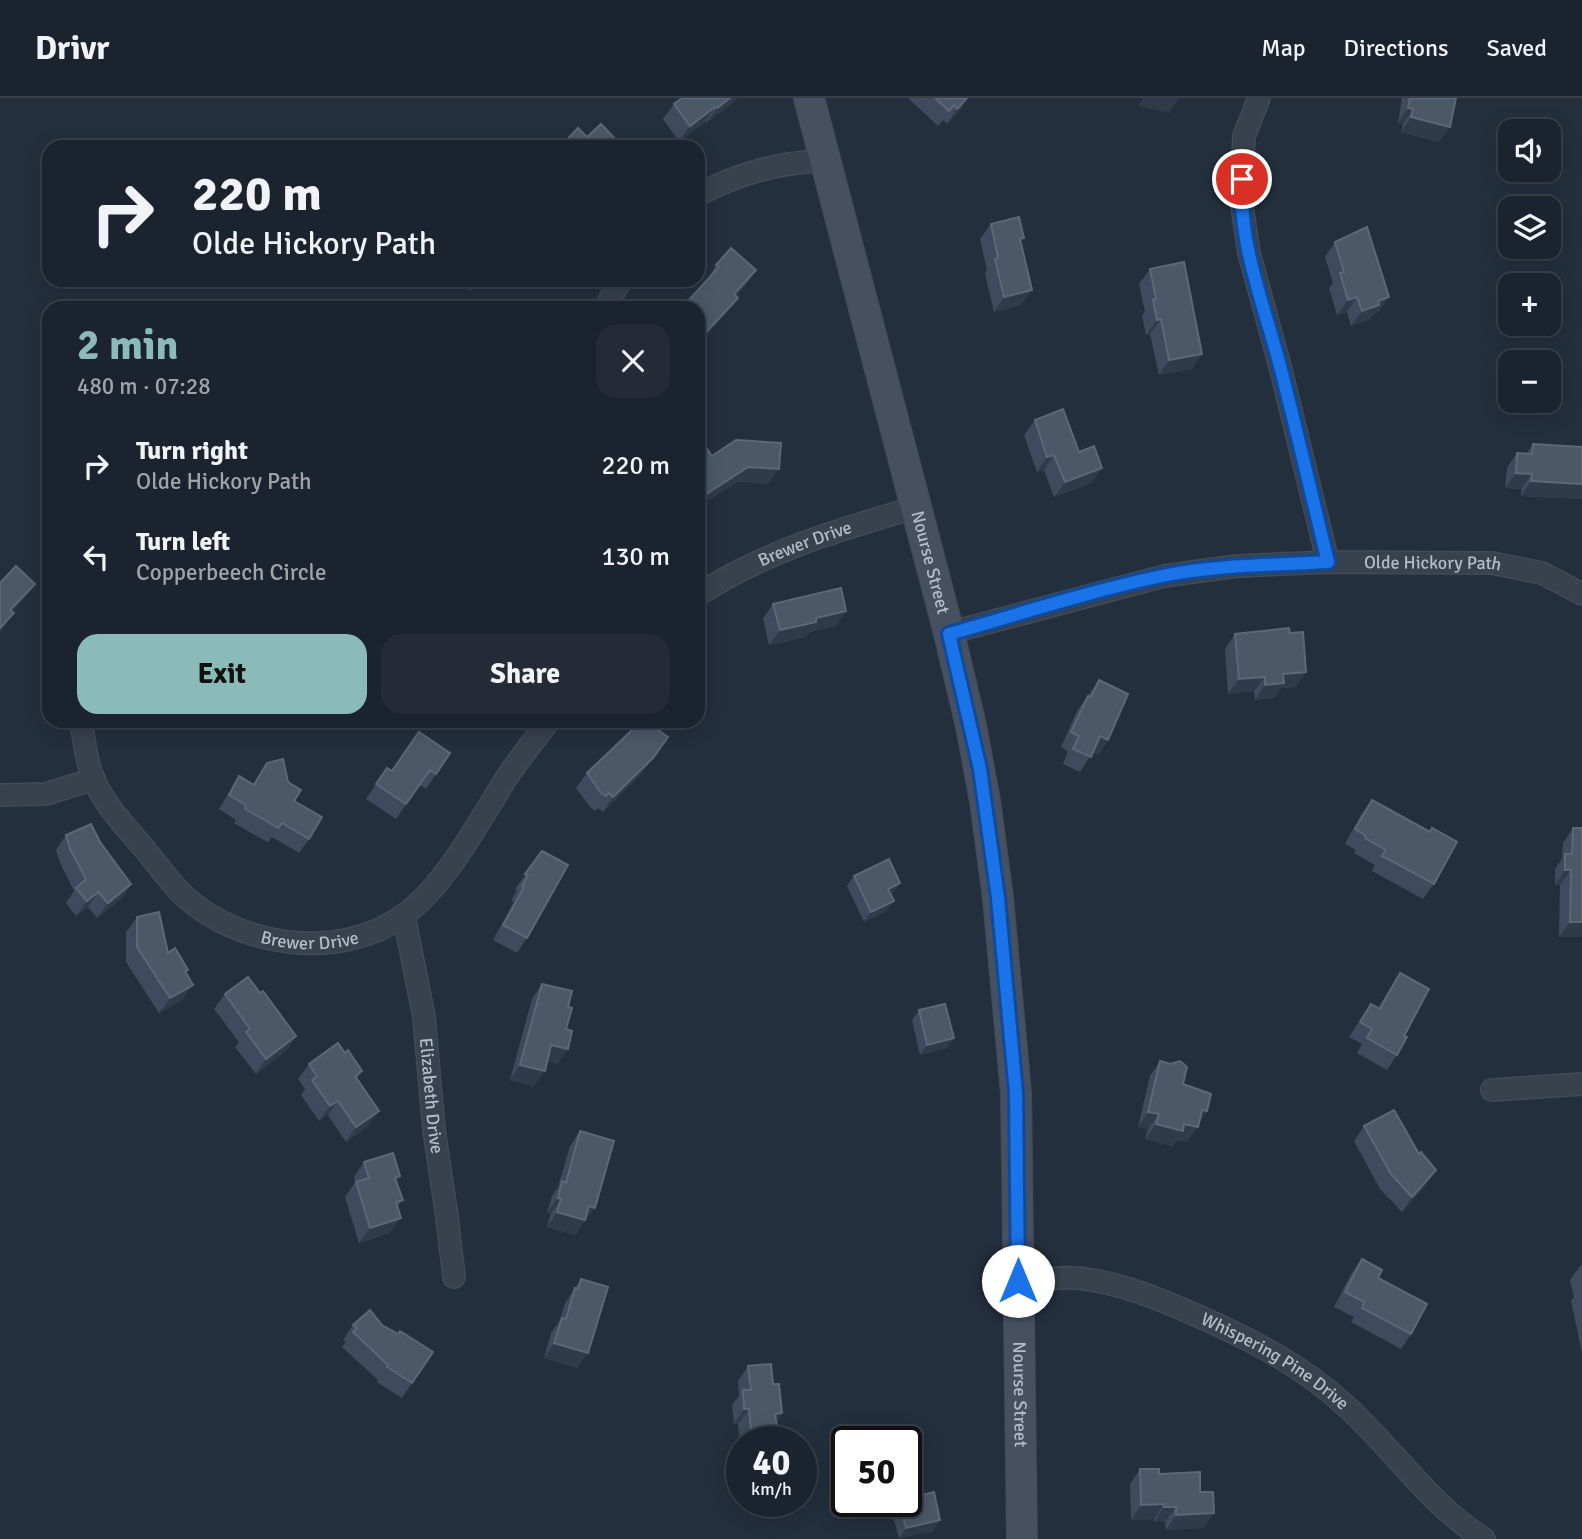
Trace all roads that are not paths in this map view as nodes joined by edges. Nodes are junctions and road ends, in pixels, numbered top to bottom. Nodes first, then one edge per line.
1 (809, 98) edge
2 (1259, 98) edge
3 (824, 160) junction
4 (705, 191) edge
5 (916, 507) junction
6 (1328, 562) junction
7 (705, 591) edge
8 (1582, 594) edge
9 (949, 634) junction
10 (82, 728) edge
11 (544, 728) edge
12 (93, 779) junction
13 (0, 795) edge
14 (404, 916) junction
15 (1582, 1084) edge
16 (1492, 1090) dead end
17 (454, 1277) dead end
18 (1018, 1281) junction
19 (1022, 1539) edge
20 (1484, 1539) edge

1 - 3 main road, Nourse Street
2 - 6 street
3 - 4 street
3 - 5 main road, Nourse Street
5 - 7 street, Brewer Drive
5 - 9 main road, Nourse Street
6 - 8 street, Olde Hickory Path
6 - 9 street, Olde Hickory Path
9 - 18 main road, Nourse Street
10 - 12 street, Brewer Drive
11 - 14 street, Brewer Drive
12 - 13 street
12 - 14 street, Brewer Drive
14 - 17 street, Elizabeth Drive
15 - 16 street
18 - 19 main road, Nourse Street
18 - 20 street, Whispering Pine Drive

